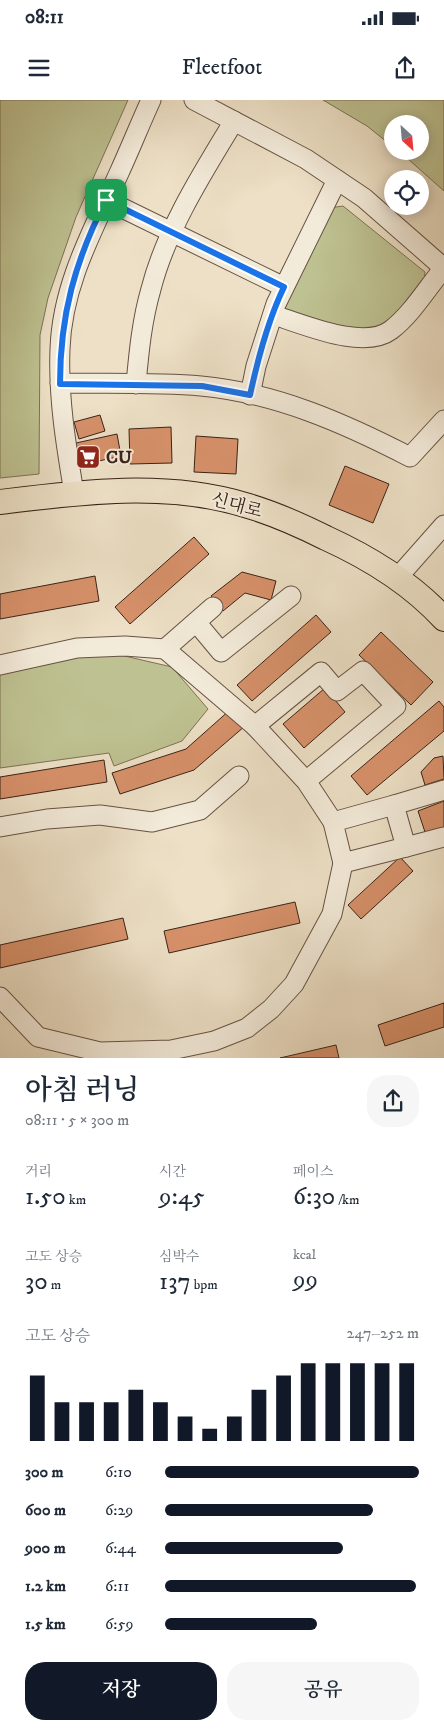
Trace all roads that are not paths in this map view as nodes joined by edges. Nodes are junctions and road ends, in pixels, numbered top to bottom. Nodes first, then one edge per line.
1 (151, 100) edge
2 (194, 100) edge
3 (234, 121) junction
4 (337, 180) junction
5 (106, 200) junction
6 (173, 232) junction
7 (444, 268) edge
8 (284, 287) junction
9 (273, 315) junction
10 (60, 384) junction
11 (136, 384) junction
12 (250, 395) junction
13 (444, 420) edge
14 (74, 493) junction
15 (0, 502) edge
16 (444, 525) edge
17 (398, 577) junction
18 (291, 596) dead end
19 (213, 607) dead end
20 (444, 619) edge
21 (196, 622) junction
22 (165, 649) junction
23 (0, 665) edge
24 (255, 726) junction
25 (239, 776) dead end
26 (306, 781) junction
27 (444, 790) edge
28 (394, 805) junction
29 (333, 822) junction
30 (0, 827) edge
31 (444, 837) edge
32 (406, 847) junction
33 (343, 863) junction
34 (0, 996) edge
35 (191, 1052) edge
36 (153, 1054) edge

1 - 5 street
2 - 3 street
3 - 4 street
3 - 6 street
4 - 7 street
4 - 8 street
5 - 6 street
5 - 10 street
6 - 8 street
6 - 11 street
7 - 9 street
8 - 9 street
9 - 12 street
10 - 11 street
10 - 14 street
11 - 12 street
12 - 13 street
14 - 15 main road, 신대로
14 - 17 main road, 신대로
16 - 17 street
17 - 20 main road, 신대로
18 - 21 street
19 - 21 street
21 - 22 street
22 - 23 street
22 - 24 street
24 - 26 street
24 - 26 street
25 - 30 street
26 - 29 street
27 - 28 street
28 - 29 street
28 - 32 street
29 - 33 street
31 - 32 street
32 - 33 street
33 - 35 street
34 - 36 street
35 - 36 street

